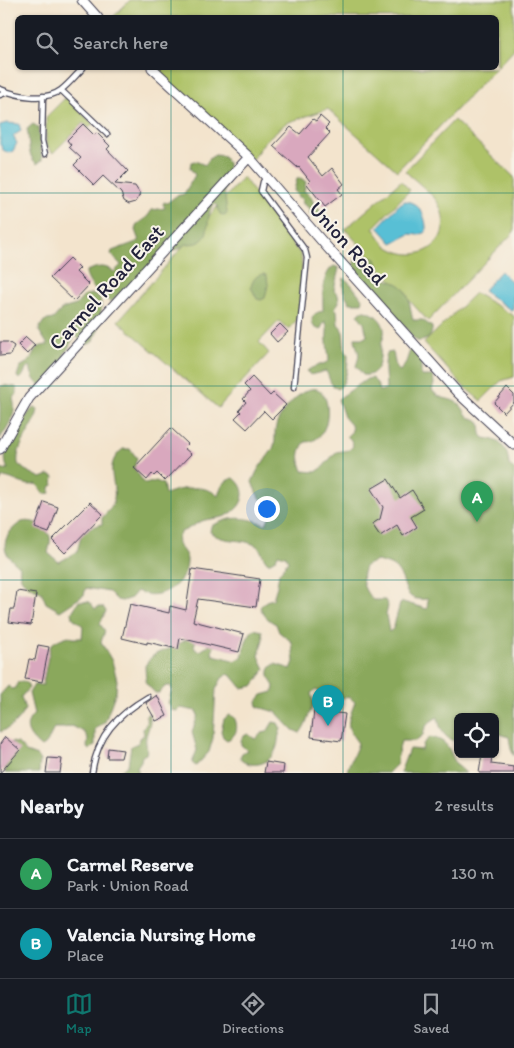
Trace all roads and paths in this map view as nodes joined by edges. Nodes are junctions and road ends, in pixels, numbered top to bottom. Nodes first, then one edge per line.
1 (82, 0) edge
2 (95, 15) edge
3 (81, 70) edge
4 (154, 70) edge
5 (0, 89) edge
6 (61, 90) junction
7 (8, 92) junction
8 (0, 95) edge
9 (43, 96) junction
10 (107, 134) dead end
11 (45, 154) dead end
12 (249, 157) junction
13 (266, 177) junction
14 (294, 387) dead end
15 (514, 445) edge
16 (0, 450) edge
17 (148, 697) dead end
18 (92, 773) edge

1 - 2 street
3 - 6 lane
4 - 12 street, Union Road
5 - 7 lane
6 - 9 lane
6 - 10 lane
7 - 8 lane
7 - 9 lane
9 - 11 lane
12 - 13 street, Union Road
12 - 16 street, Carmel Road East
13 - 14 lane
13 - 15 street, Union Road
17 - 18 lane

